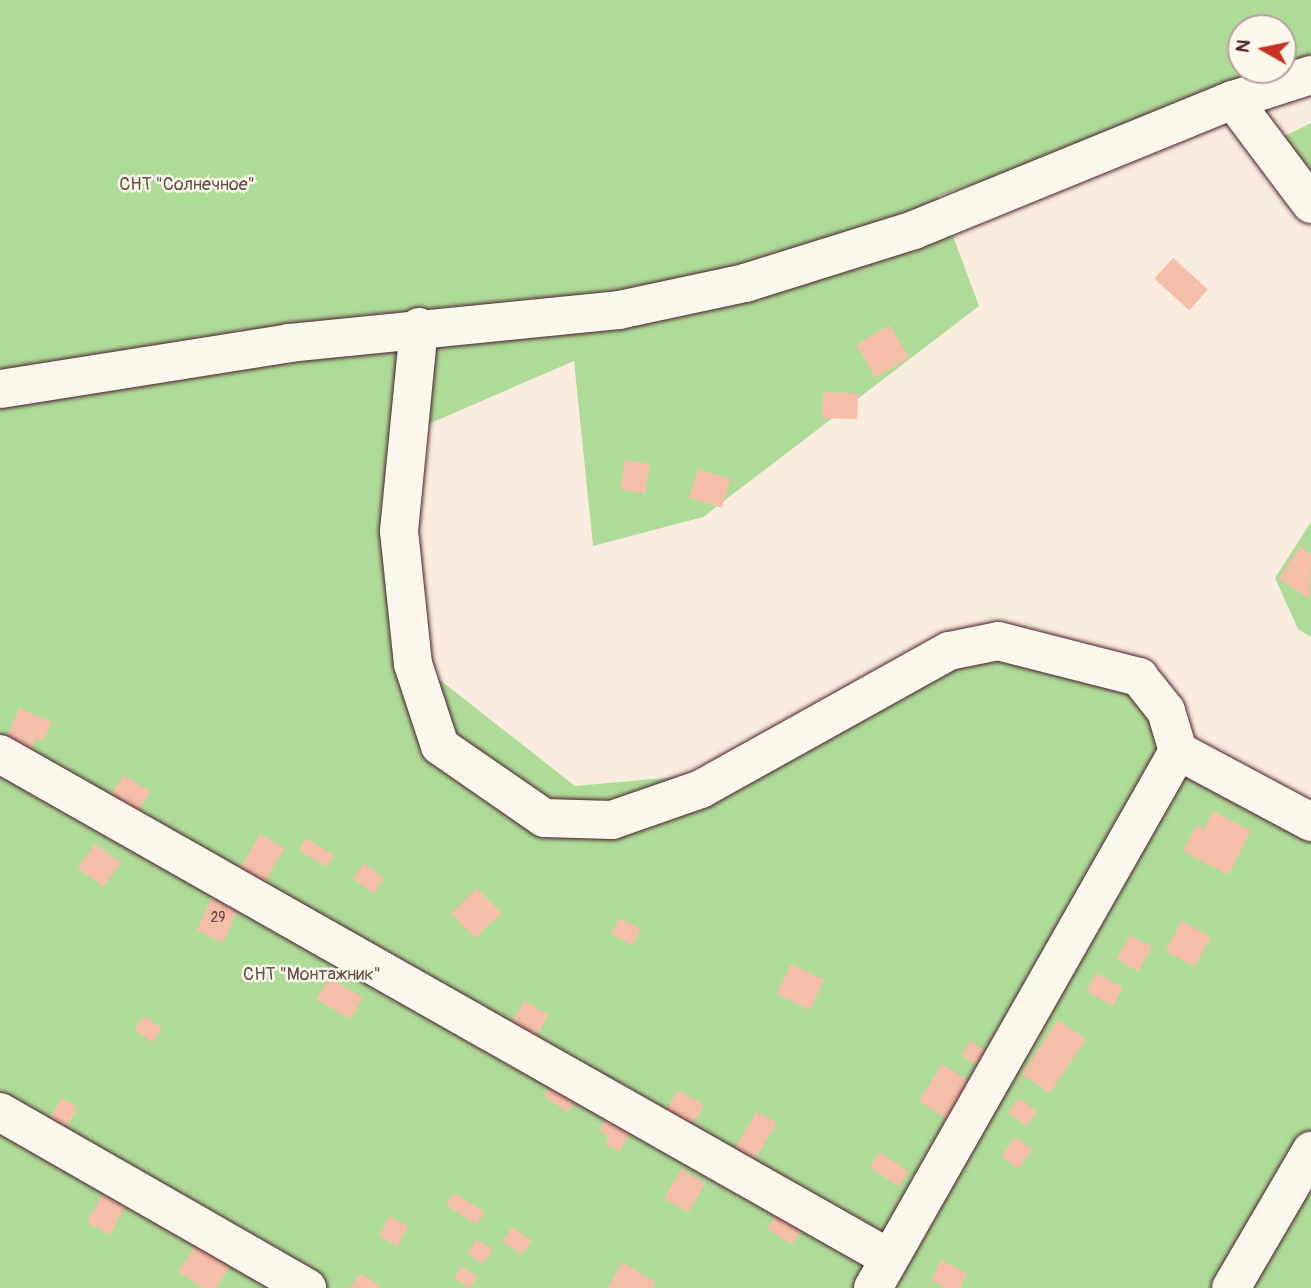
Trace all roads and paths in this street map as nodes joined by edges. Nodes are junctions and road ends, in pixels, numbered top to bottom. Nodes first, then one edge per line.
1 (1311, 75) edge
2 (1233, 100) junction
3 (1311, 204) edge
4 (419, 327) junction
5 (0, 389) edge
6 (1178, 751) junction
7 (0, 754) edge
8 (1311, 822) edge
9 (0, 1112) edge
10 (1311, 1151) edge
11 (881, 1273) edge
12 (307, 1288) edge
13 (1231, 1288) edge

1 - 2 street
2 - 3 street
2 - 4 street
4 - 5 street
4 - 6 street
6 - 8 street
6 - 11 street
7 - 11 street
9 - 12 street
10 - 13 street

